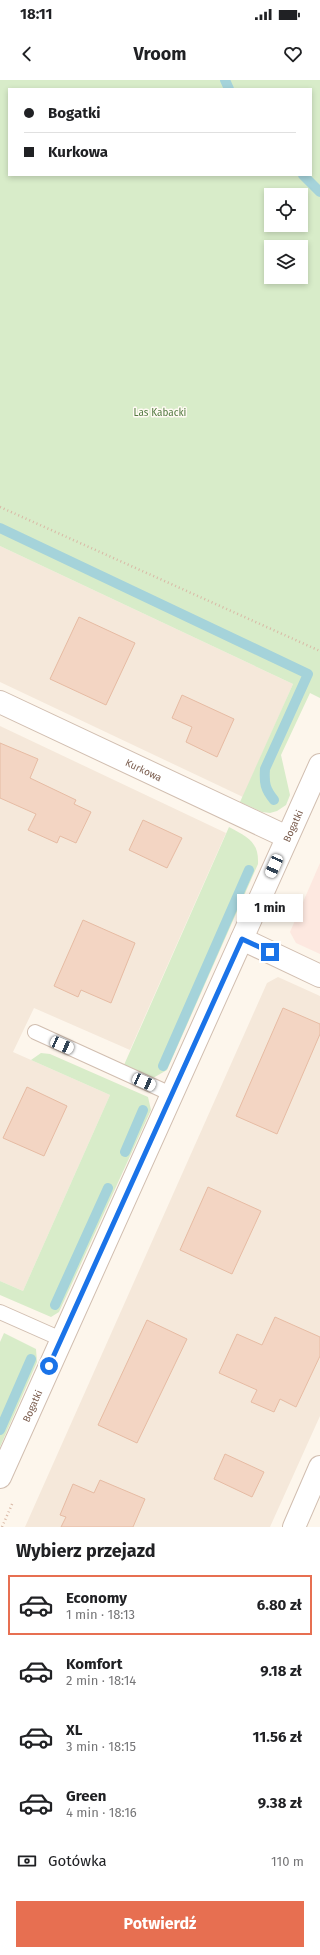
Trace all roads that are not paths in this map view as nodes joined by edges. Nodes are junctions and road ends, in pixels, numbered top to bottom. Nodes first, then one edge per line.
1 (0, 702) edge
2 (320, 765) edge
3 (287, 837) junction
4 (242, 939) junction
5 (320, 976) edge
6 (35, 1032) dead end
7 (171, 1094) junction
8 (0, 1312) edge
9 (61, 1339) junction
10 (320, 1468) edge
11 (0, 1477) edge
12 (294, 1527) edge

1 - 3 street, Kurkowa
2 - 3 street, Bogatki
3 - 4 street, Bogatki
4 - 5 street
4 - 7 street, Bogatki
6 - 7 lane
7 - 9 street, Bogatki
8 - 9 lane
9 - 11 street, Bogatki
10 - 12 street

